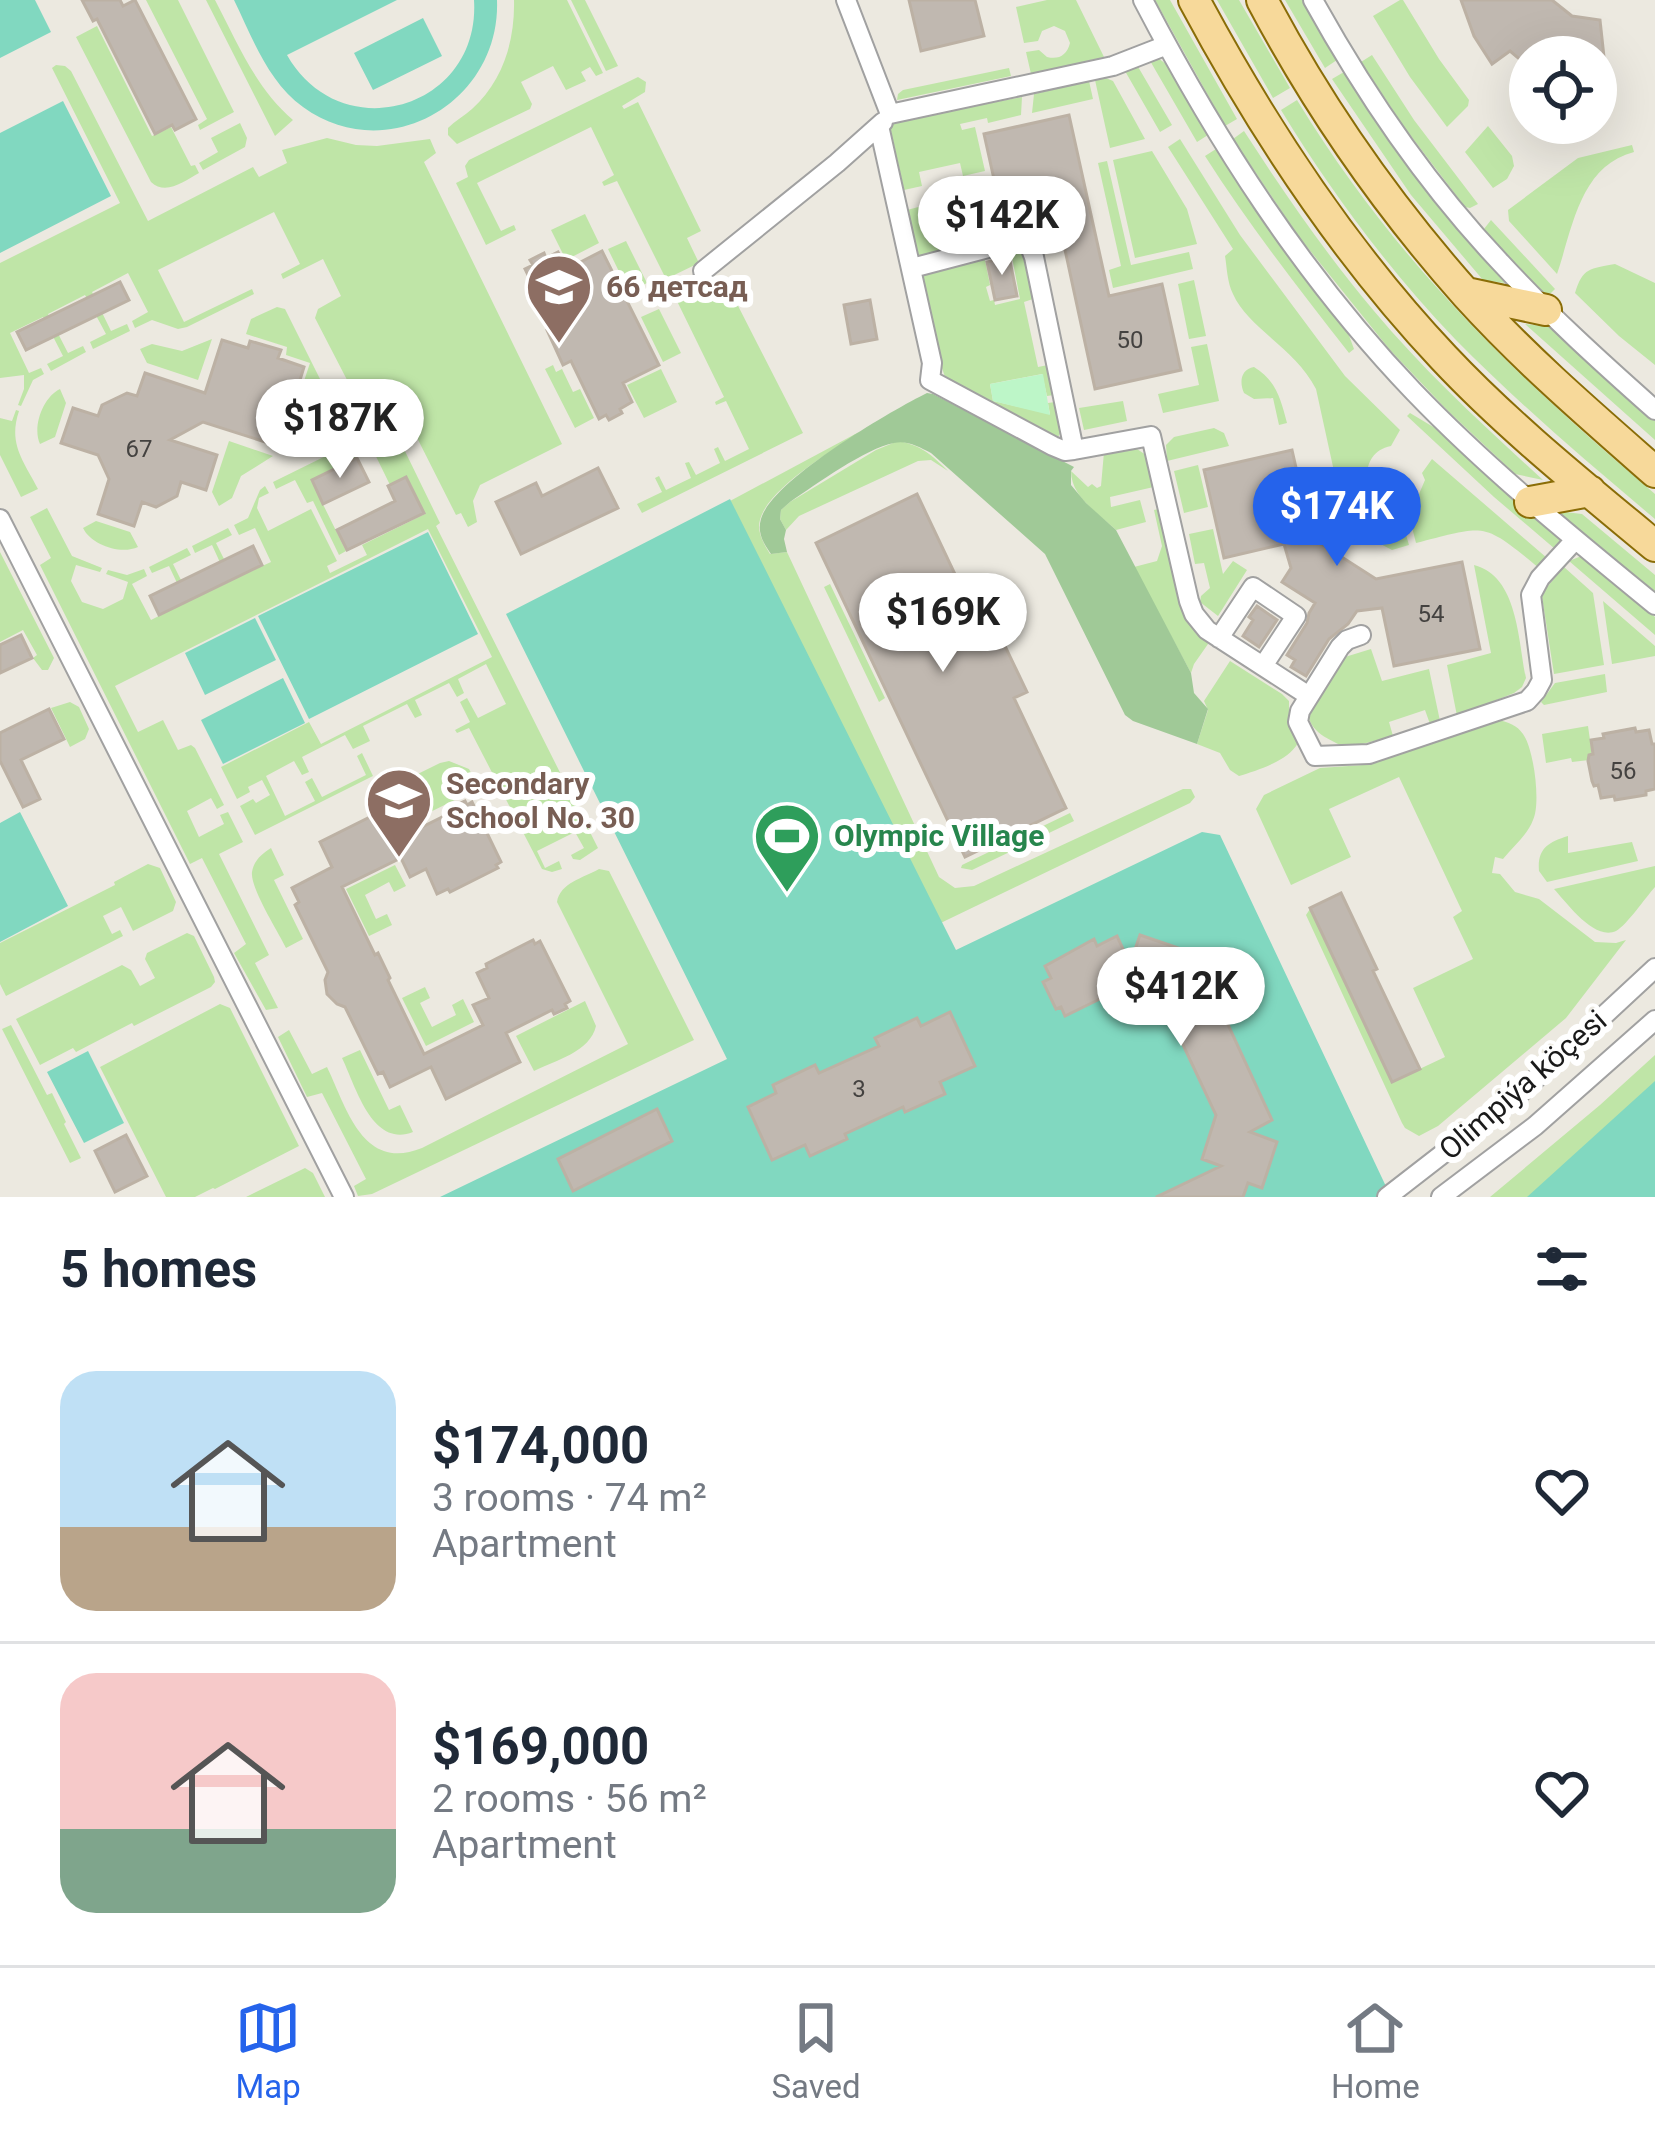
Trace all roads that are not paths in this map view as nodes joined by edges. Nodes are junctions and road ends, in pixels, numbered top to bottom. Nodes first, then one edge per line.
1 (846, 0) edge
2 (1143, 0) edge
3 (1194, 0) edge
4 (1262, 0) edge
5 (1313, 0) edge
6 (1167, 45) junction
7 (885, 120) junction
8 (912, 268) junction
9 (703, 272) dead end
10 (1466, 293) junction
11 (1546, 310) junction
12 (1655, 410) edge
13 (1074, 450) junction
14 (1655, 472) edge
15 (1590, 491) junction
16 (1530, 502) junction
17 (0, 519) edge
18 (1576, 540) junction
19 (1655, 545) edge
20 (1655, 605) edge
21 (1361, 635) dead end
22 (1220, 638) junction
23 (1263, 666) junction
24 (1310, 696) junction
25 (1655, 968) edge
26 (1655, 1020) edge
27 (344, 1197) edge
28 (1387, 1197) edge
29 (1441, 1197) edge

1 - 7 street
2 - 6 street
3 - 15 main road
4 - 10 main road
5 - 11 street
6 - 7 street
6 - 16 street
7 - 8 street
7 - 9 street
8 - 13 street
8 - 13 street
10 - 11 main road
10 - 14 main road
11 - 12 street
13 - 22 street
15 - 16 main road
15 - 19 main road
16 - 18 street
17 - 27 street
18 - 20 street
18 - 24 street
21 - 24 street
22 - 23 street
22 - 23 street
23 - 24 street
25 - 28 street, Olimpiýa köçesi
26 - 29 street, Olimpiýa köçesi

